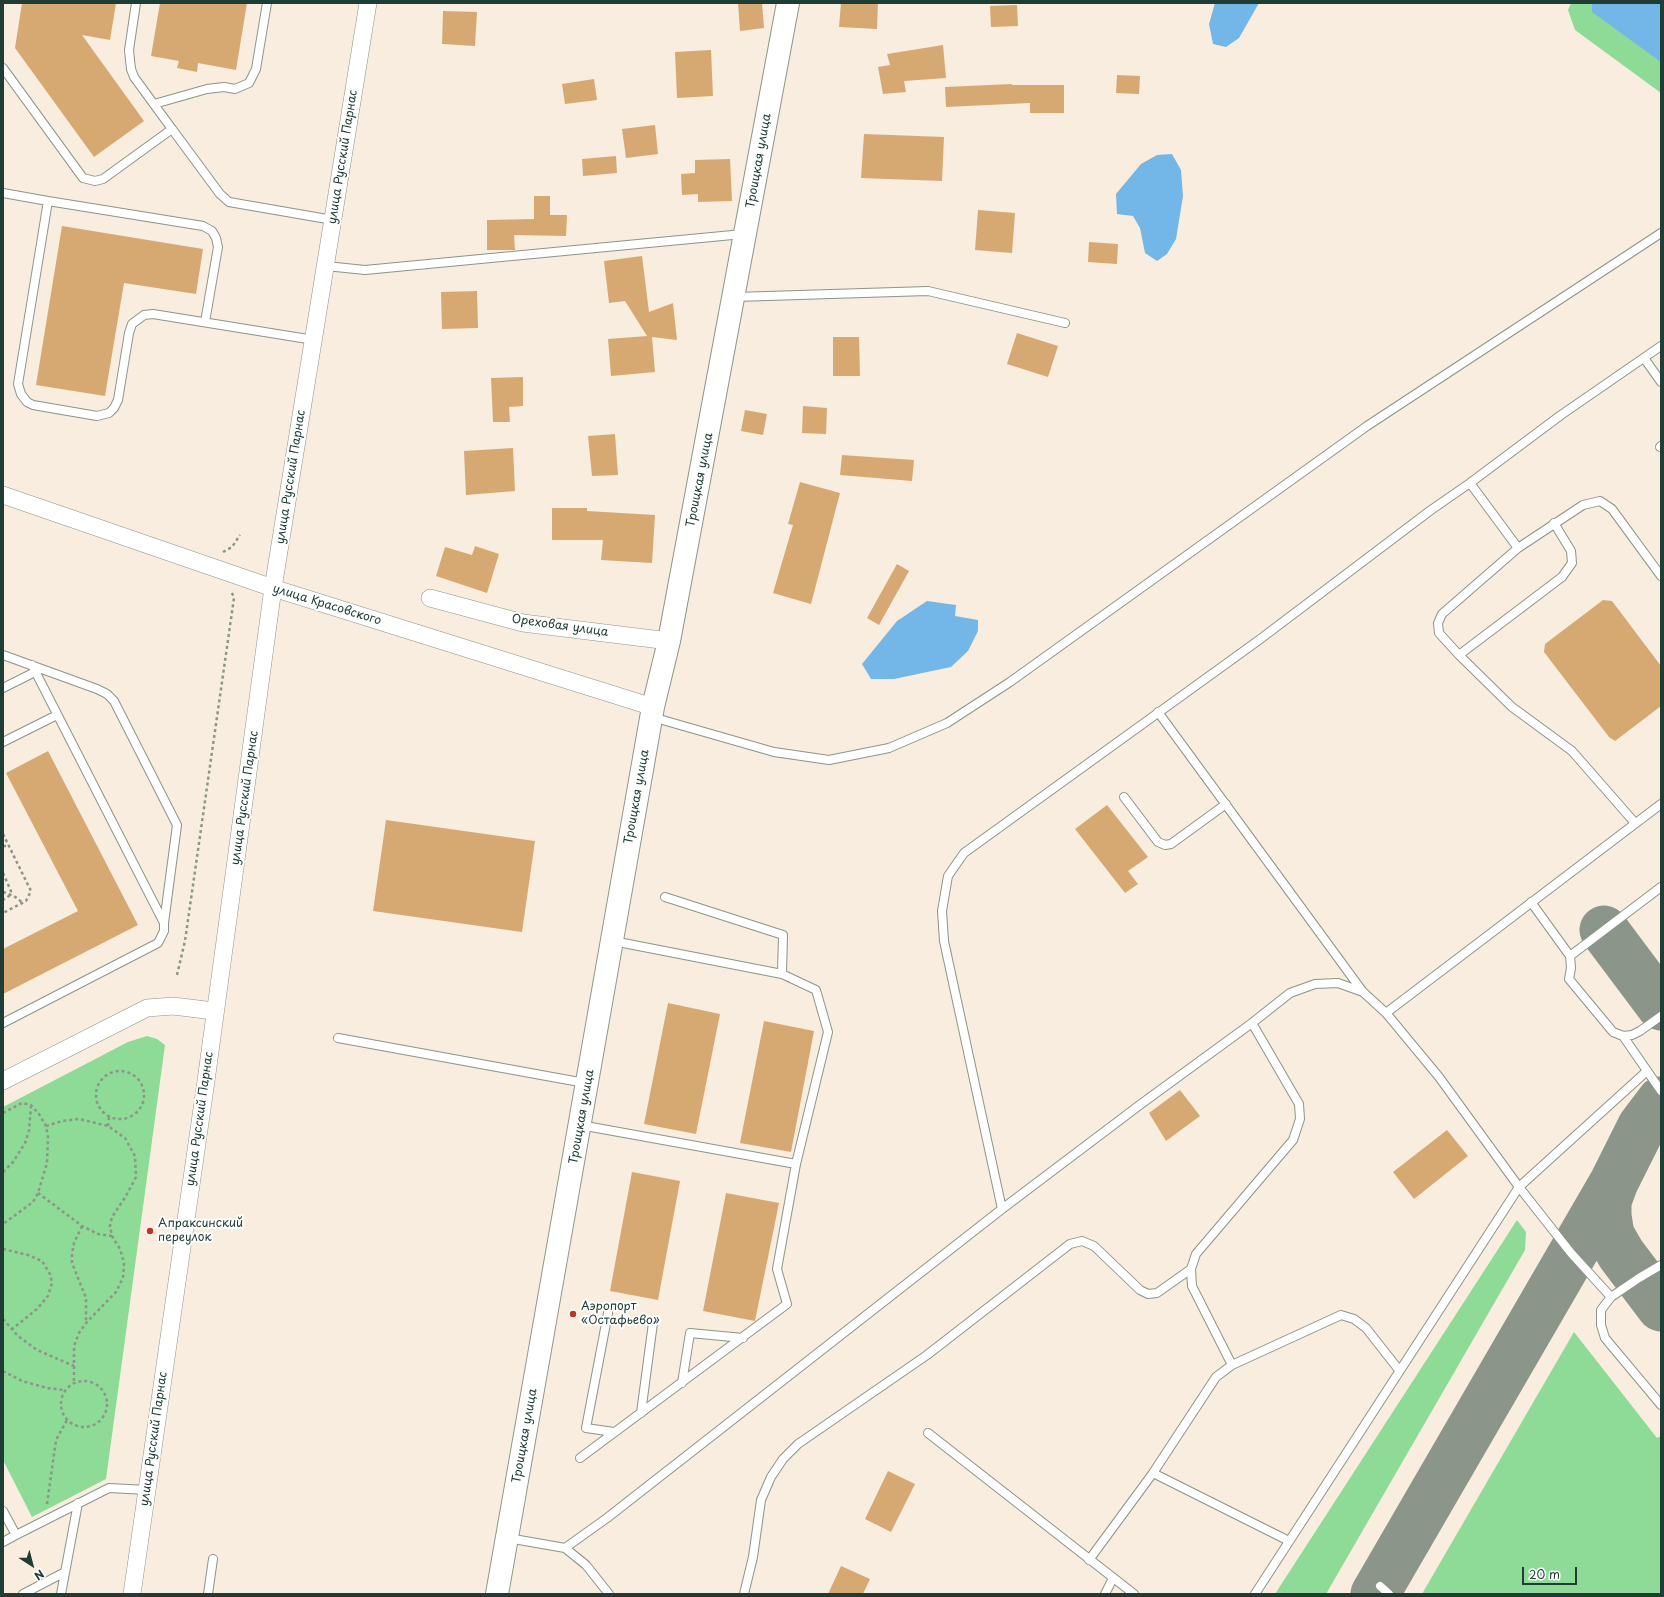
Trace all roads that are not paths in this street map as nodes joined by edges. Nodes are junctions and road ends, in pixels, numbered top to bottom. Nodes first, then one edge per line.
1 (136, 3) edge
2 (266, 3) edge
3 (368, 3) edge
4 (788, 3) edge
5 (3, 68) edge
6 (154, 104) junction
7 (172, 129) junction
8 (3, 194) edge
9 (48, 201) junction
10 (333, 220) junction
11 (1661, 233) edge
12 (746, 234) junction
13 (326, 266) junction
14 (734, 297) junction
15 (205, 322) junction
16 (1065, 323) dead end
17 (314, 340) junction
18 (1661, 346) edge
19 (1644, 358) junction
20 (1661, 382) edge
21 (1470, 484) junction
22 (3, 495) edge
23 (1554, 523) junction
24 (1518, 548) junction
25 (1661, 576) edge
26 (273, 588) junction
27 (430, 598) dead end
28 (669, 641) junction
29 (3, 655) edge
30 (1459, 655) junction
31 (33, 668) junction
32 (3, 688) edge
33 (652, 712) junction
34 (1158, 712) junction
35 (57, 715) junction
36 (3, 742) edge
37 (1124, 797) dead end
38 (1226, 804) junction
39 (1661, 804) edge
40 (1635, 823) junction
41 (1661, 887) edge
42 (665, 897) dead end
43 (1531, 902) junction
44 (164, 923) junction
45 (612, 941) junction
46 (1570, 956) junction
47 (782, 974) junction
48 (1363, 992) junction
49 (214, 1012) junction
50 (1386, 1013) junction
51 (1661, 1016) edge
52 (3, 1023) edge
53 (1252, 1023) junction
54 (1623, 1036) junction
55 (338, 1038) dead end
56 (1647, 1071) junction
57 (3, 1081) edge
58 (588, 1084) junction
59 (1661, 1091) edge
60 (580, 1125) junction
61 (796, 1164) junction
62 (1519, 1187) junction
63 (1002, 1209) junction
64 (1661, 1265) edge
65 (1191, 1269) junction
66 (1611, 1298) junction
67 (608, 1313) dead end
68 (653, 1323) dead end
69 (743, 1338) junction
70 (1232, 1365) junction
71 (1399, 1370) junction
72 (682, 1383) junction
73 (1661, 1405) edge
74 (640, 1413) junction
75 (614, 1432) junction
76 (928, 1433) dead end
77 (580, 1458) dead end
78 (1153, 1473) junction
79 (147, 1490) junction
80 (78, 1503) junction
81 (3, 1511) edge
82 (16, 1535) junction
83 (507, 1538) junction
84 (1289, 1541) junction
85 (3, 1542) edge
86 (565, 1548) junction
87 (213, 1559) dead end
88 (1089, 1560) junction
89 (65, 1572) junction
90 (1113, 1578) junction
91 (1380, 1586) dead end
92 (23, 1594) edge
93 (61, 1594) edge
94 (132, 1594) edge
95 (208, 1594) edge
96 (497, 1594) edge
97 (609, 1594) edge
98 (744, 1594) edge
99 (1105, 1594) edge
100 (1134, 1594) edge
101 (1255, 1594) edge
102 (1389, 1594) edge

1 - 6 lane
2 - 6 lane
3 - 10 street, улица Русский Парнас
4 - 12 street, Троицкая улица
5 - 7 lane
6 - 7 lane
7 - 10 lane
8 - 9 lane
9 - 15 lane
9 - 15 lane
10 - 13 street, улица Русский Парнас
11 - 33 lane
12 - 13 lane
12 - 14 street, Троицкая улица
13 - 17 street, улица Русский Парнас
14 - 16 lane
14 - 28 street, Троицкая улица
15 - 17 lane
17 - 26 street, улица Русский Парнас
18 - 19 lane
19 - 20 lane
19 - 21 lane
21 - 24 lane
21 - 34 lane
22 - 26 street, улица Красовского
23 - 24 lane
23 - 25 lane
23 - 30 lane
24 - 30 lane
26 - 33 street, улица Красовского
26 - 49 street, улица Русский Парнас
27 - 28 street, Ореховая улица
28 - 33 street, Троицкая улица
29 - 31 lane
30 - 40 lane
31 - 32 lane
31 - 35 lane
31 - 44 lane
33 - 45 street, Троицкая улица
34 - 38 lane
34 - 63 lane
35 - 36 lane
35 - 44 lane
37 - 38 lane
38 - 48 lane
39 - 40 lane
40 - 43 lane
41 - 46 lane
42 - 47 lane
43 - 46 lane
43 - 50 lane
44 - 52 lane
45 - 47 lane
45 - 58 street, Троицкая улица
46 - 54 lane
47 - 61 lane
48 - 50 lane
48 - 53 lane
49 - 57 street
49 - 79 street, улица Русский Парнас
50 - 62 lane
51 - 54 lane
53 - 63 lane
53 - 65 lane
54 - 56 lane
55 - 58 lane
56 - 59 lane
56 - 62 lane
58 - 60 street, Троицкая улица
60 - 61 lane
60 - 83 street, Троицкая улица
61 - 69 lane
62 - 66 lane
62 - 71 lane
63 - 86 lane
64 - 66 lane
65 - 70 lane
65 - 98 lane
66 - 73 lane
67 - 75 lane
68 - 74 lane
69 - 72 lane
69 - 72 lane
70 - 71 lane
70 - 78 lane
71 - 84 lane
72 - 74 lane
74 - 75 lane
75 - 77 lane
76 - 88 lane
78 - 84 lane
78 - 88 lane
79 - 80 lane
79 - 94 street, улица Русский Парнас
80 - 82 lane
80 - 89 lane
81 - 82 lane
82 - 85 lane
83 - 86 lane
83 - 96 street, Троицкая улица
84 - 101 lane
86 - 97 lane
87 - 95 lane
88 - 90 lane
89 - 92 lane
89 - 93 lane
90 - 99 lane
90 - 100 lane
91 - 102 lane

